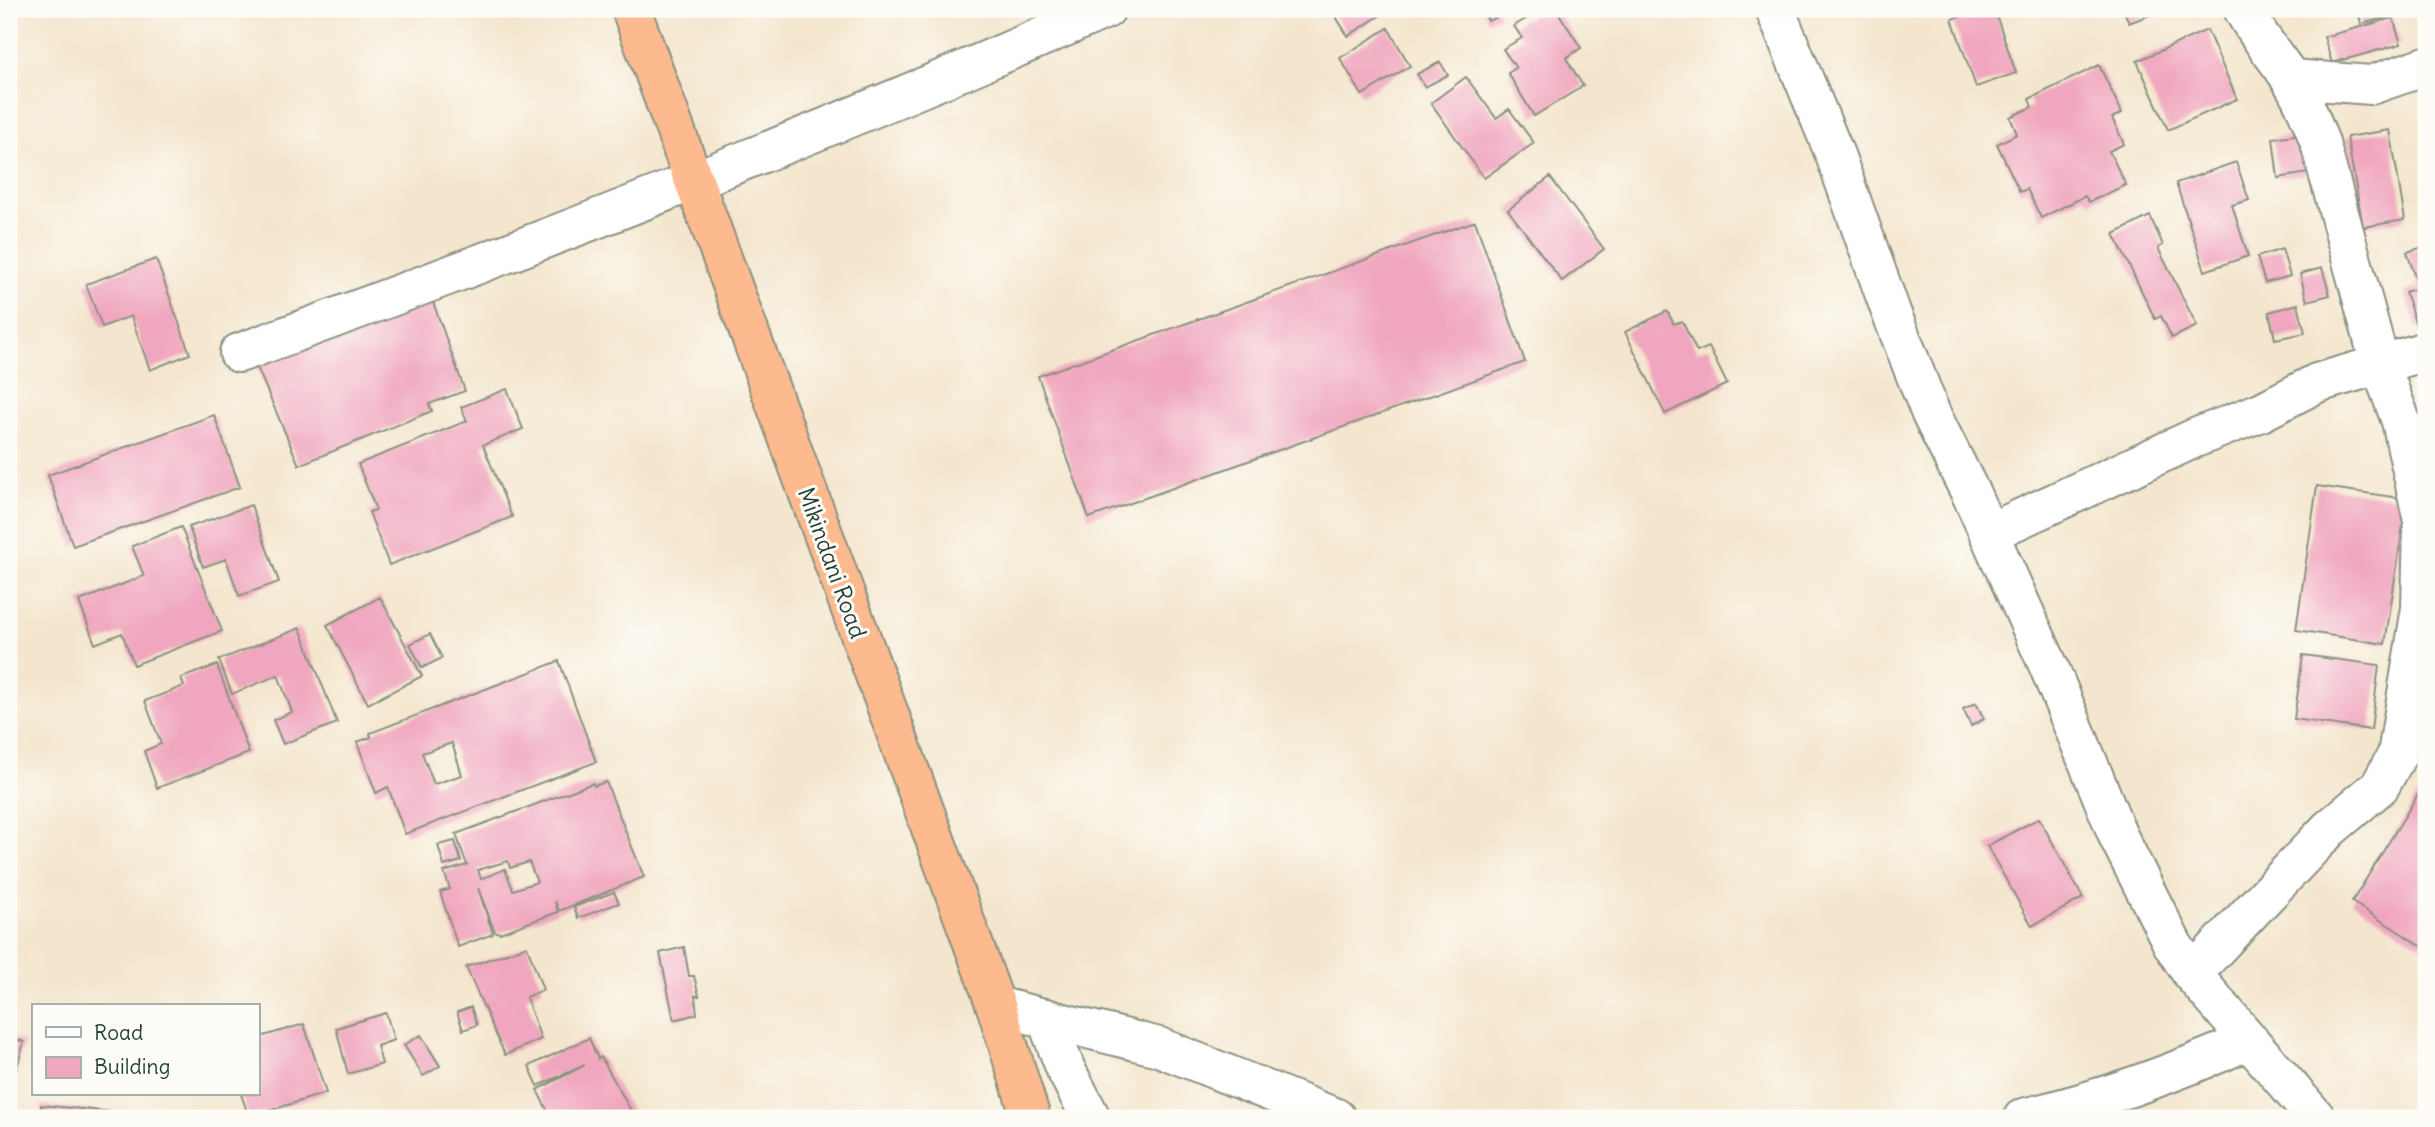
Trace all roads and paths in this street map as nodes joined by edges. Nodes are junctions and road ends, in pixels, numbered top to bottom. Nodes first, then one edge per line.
1 (631, 9) edge
2 (1106, 9) edge
3 (1775, 9) edge
4 (2243, 9) edge
5 (2426, 66) edge
6 (2291, 79) junction
7 (693, 180) junction
8 (2426, 351) edge
9 (239, 354) dead end
10 (2381, 364) junction
11 (1989, 533) junction
12 (2412, 757) edge
13 (2192, 974) junction
14 (996, 1006) junction
15 (1046, 1018) junction
16 (2247, 1041) junction
17 (1329, 1117) edge
18 (1031, 1118) edge
19 (1091, 1118) edge
20 (2023, 1118) edge
21 (2316, 1118) edge

1 - 7 highway, Mikindani Road
2 - 7 street
3 - 11 street
4 - 6 street
5 - 6 street
6 - 10 street
7 - 9 street
7 - 14 highway, Mikindani Road
8 - 10 street
10 - 11 street
10 - 12 street
11 - 13 street
12 - 13 street
13 - 16 street
14 - 15 street
14 - 18 highway, Mikindani Road
15 - 17 street
15 - 19 street
16 - 20 street
16 - 21 street

